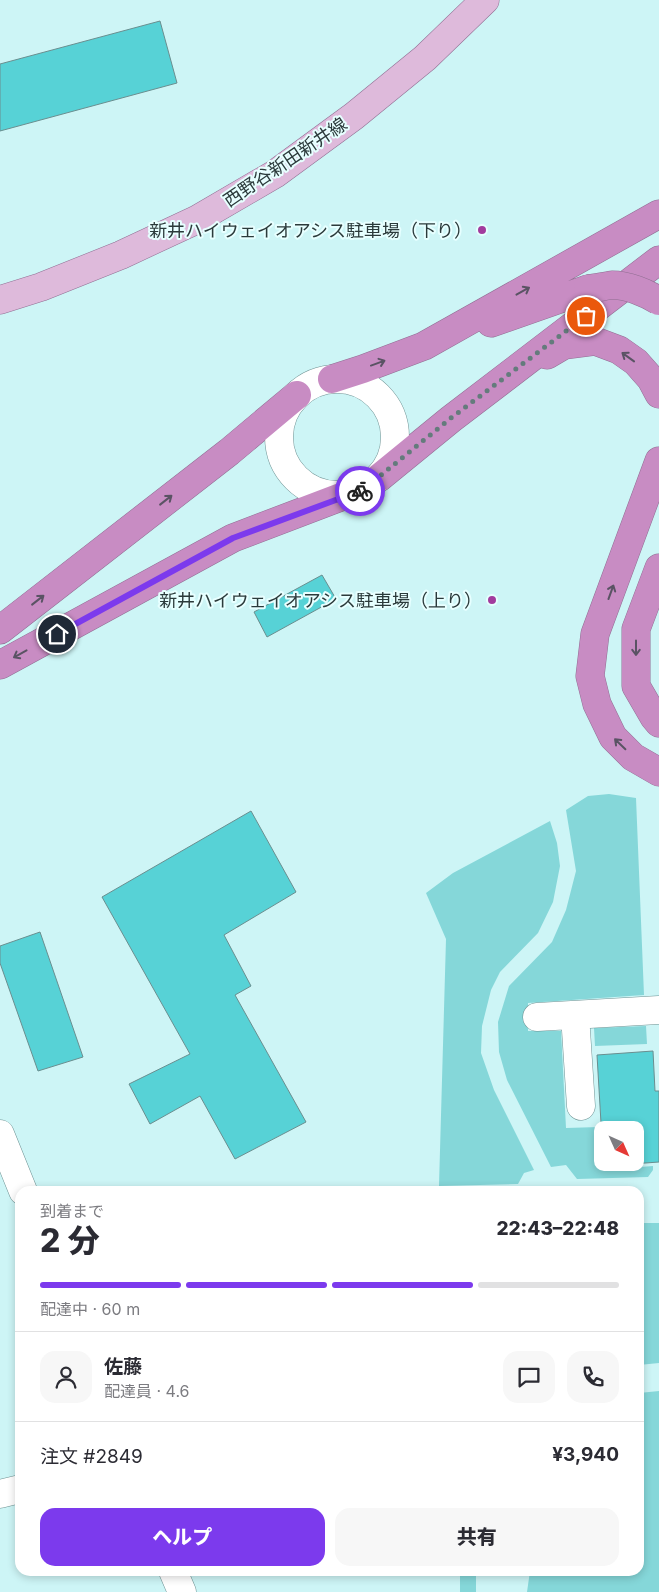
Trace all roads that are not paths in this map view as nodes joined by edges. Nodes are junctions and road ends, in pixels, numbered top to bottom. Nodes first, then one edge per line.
1 (485, 0) edge
2 (659, 214) edge
3 (659, 260) edge
4 (0, 300) edge
5 (659, 301) edge
6 (424, 346) junction
7 (332, 378) junction
8 (493, 386) junction
9 (659, 394) edge
10 (297, 395) junction
11 (659, 461) edge
12 (380, 477) junction
13 (346, 495) junction
14 (659, 568) edge
15 (0, 630) edge
16 (0, 665) edge
17 (659, 723) edge
18 (659, 772) edge
19 (659, 1010) edge
20 (575, 1015) junction
21 (537, 1017) dead end
22 (581, 1106) dead end
23 (0, 1134) edge
24 (21, 1186) edge
25 (15, 1491) edge
26 (0, 1494) edge
27 (175, 1576) edge
28 (182, 1592) edge

1 - 4 main road, 西野谷新田新井線
6 -> 2 highway
3 - 8 highway
5 - 6 highway, bridge
7 -> 6 highway
7 - 10 lane
7 - 12 lane
9 -> 8 highway
8 - 12 highway
10 - 13 lane
15 -> 10 highway
18 -> 11 highway
12 - 13 lane
13 -> 16 highway
14 -> 17 highway
19 - 20 lane
20 - 21 lane
20 - 22 lane
23 - 24 lane
25 - 26 lane
27 - 28 lane

